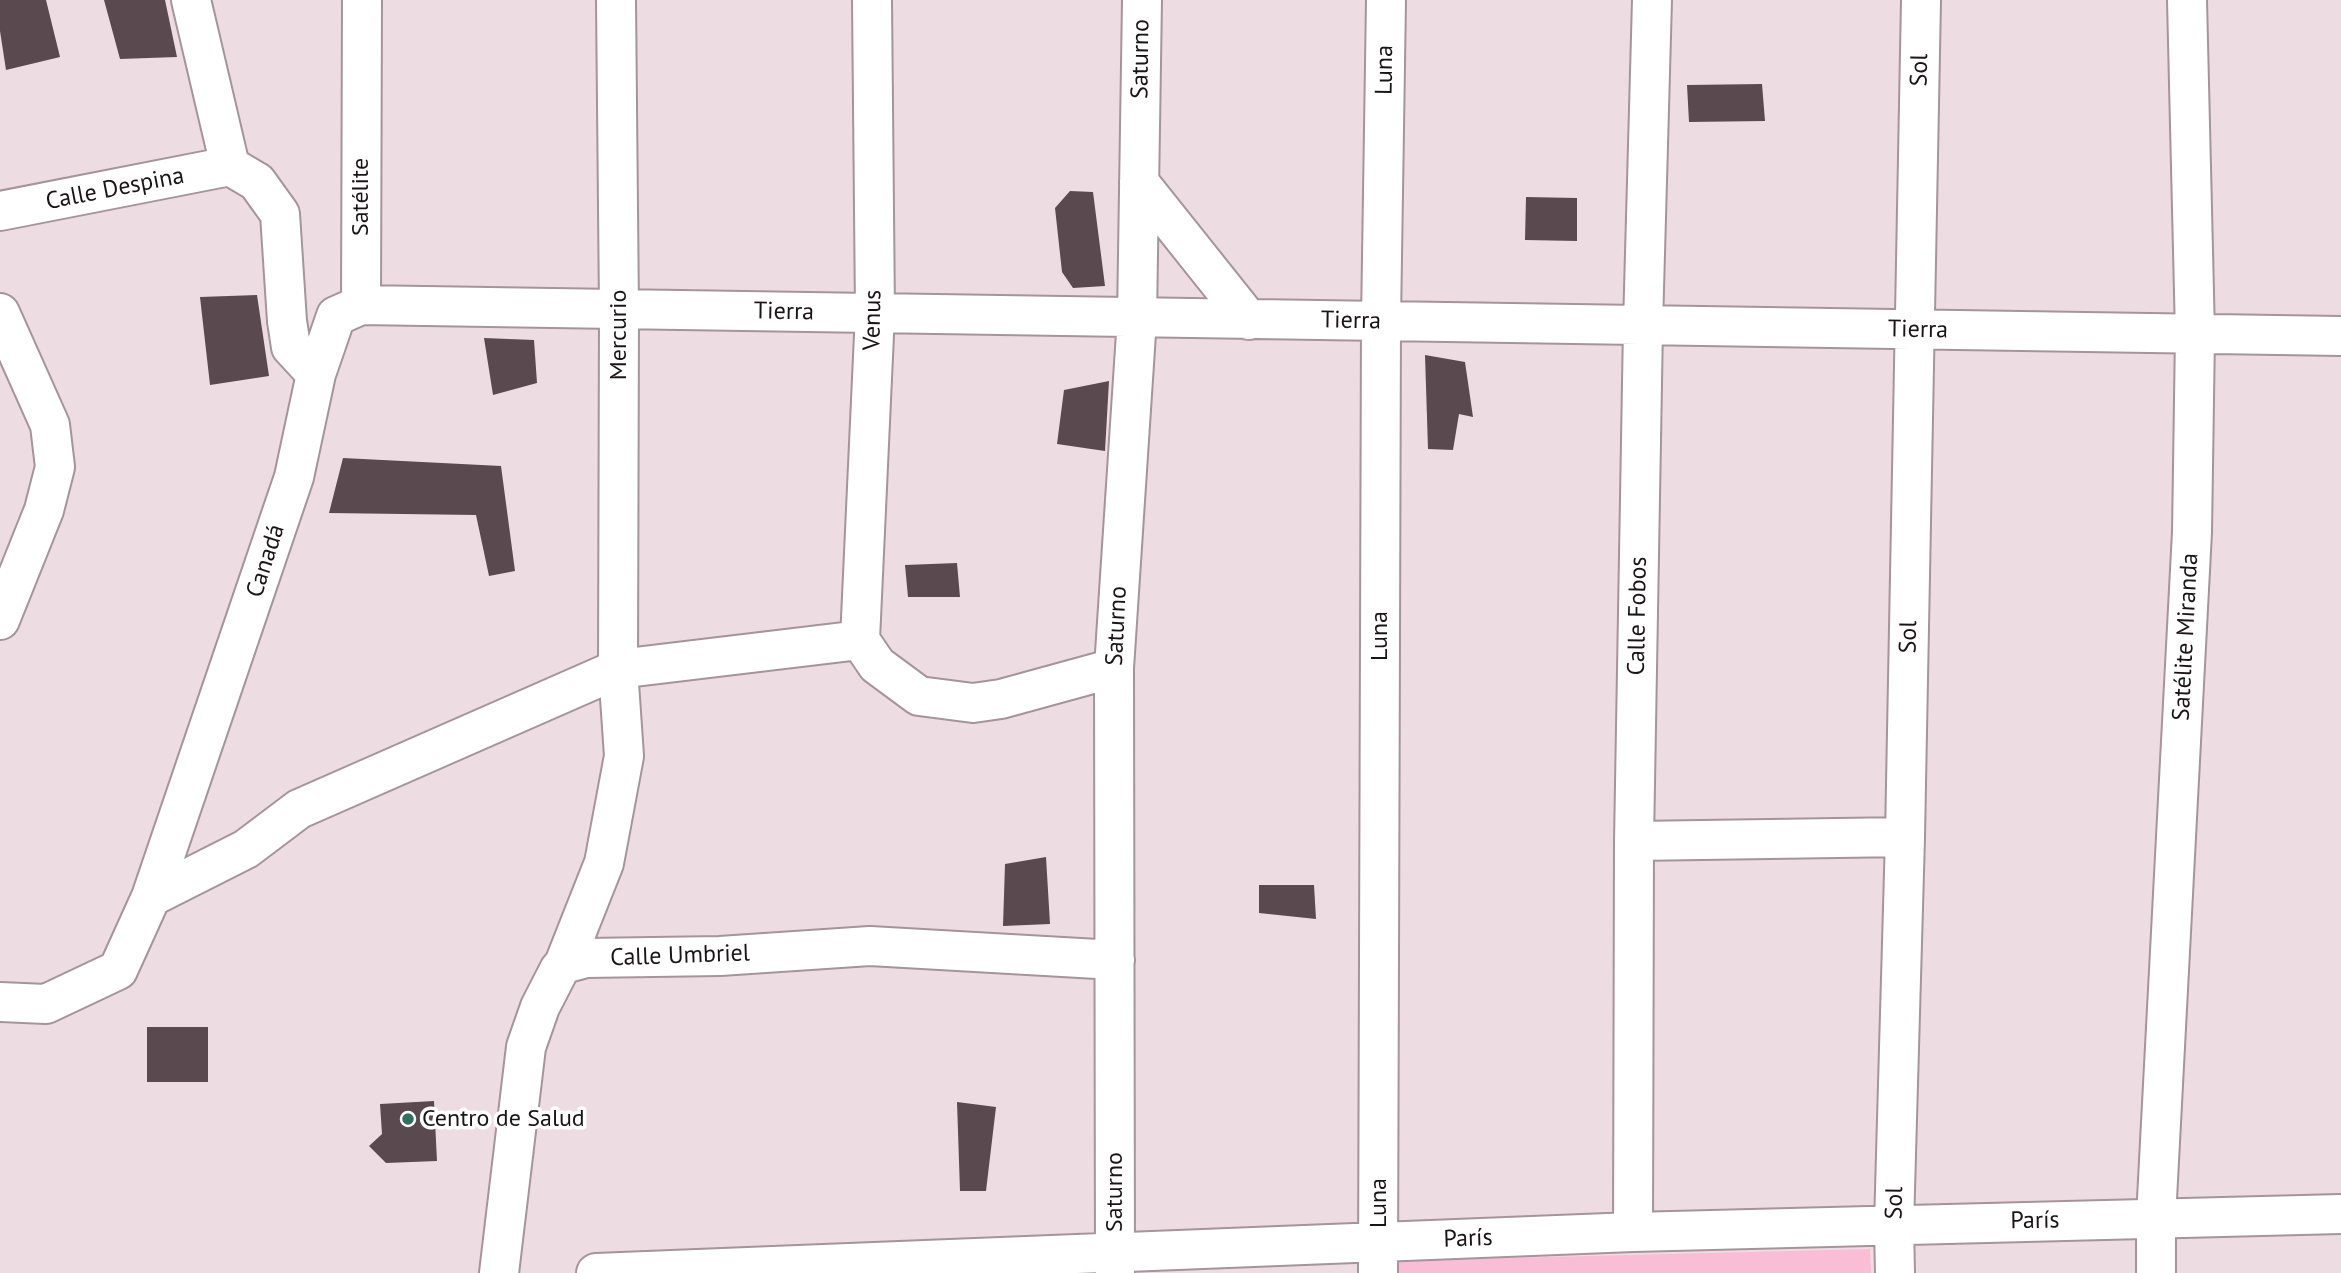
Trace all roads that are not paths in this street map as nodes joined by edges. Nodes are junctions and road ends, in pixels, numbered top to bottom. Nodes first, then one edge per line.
1 (191, 0) edge
2 (362, 0) edge
3 (616, 0) edge
4 (872, 0) edge
5 (1142, 0) edge
6 (1386, 0) edge
7 (1652, 0) edge
8 (1921, 0) edge
9 (2187, 0) edge
10 (230, 166) junction
11 (1139, 182) junction
12 (0, 211) edge
13 (361, 305) junction
14 (619, 310) junction
15 (0, 313) edge
16 (874, 313) junction
17 (1137, 318) junction
18 (1249, 320) junction
19 (1381, 321) junction
20 (1643, 326) junction
21 (1915, 330) junction
22 (2195, 334) junction
23 (2341, 336) edge
24 (316, 374) junction
25 (0, 620) edge
26 (860, 640) junction
27 (1114, 668) junction
28 (618, 669) junction
29 (1905, 837) junction
30 (1634, 841) junction
31 (151, 898) junction
32 (1115, 960) junction
33 (564, 964) junction
34 (0, 1002) edge
35 (2341, 1214) edge
36 (2156, 1218) junction
37 (1894, 1225) junction
38 (1633, 1232) junction
39 (1378, 1258) edge
40 (1115, 1262) edge
41 (499, 1273) edge
42 (596, 1273) edge
43 (1895, 1273) edge
44 (2156, 1273) edge

1 - 10 street
2 - 13 street, Satélite
3 - 14 street, Mercurio
4 - 16 street, Venus
5 - 11 street, Saturno
6 - 19 street, Luna
7 - 20 street, Calle Fobos
8 - 21 street, Sol
9 - 22 street, Satélite Miranda
10 - 12 street, Calle Despina
10 - 24 street
11 - 17 street, Saturno
11 - 18 street
13 - 14 street, Tierra
13 - 24 street
14 - 16 street, Tierra
14 - 28 street, Mercurio
15 - 25 street
16 - 17 street, Tierra
16 - 26 street, Venus
17 - 18 street, Tierra
17 - 27 street, Saturno
18 - 19 street, Tierra
19 - 20 street, Tierra
19 - 39 street, Luna
20 - 21 street, Tierra
20 - 30 street, Calle Fobos
21 - 22 street, Tierra
21 - 29 street, Sol
22 - 23 street, Tierra
22 - 36 street, Satélite Miranda
24 - 31 street, Canadá
26 - 27 street
26 - 28 street
27 - 32 street, Saturno
28 - 31 street
28 - 33 street, Mercurio
29 - 30 street
29 - 37 street, Sol
30 - 38 street, Calle Fobos
31 - 34 street, Canadá
32 - 33 street, Calle Umbriel
32 - 40 street, Saturno
33 - 41 street
35 - 36 street, París
36 - 37 street, París
36 - 44 street, Satélite Miranda
37 - 38 street, París
37 - 43 street, Sol
38 - 39 street, París
39 - 40 street, París
40 - 42 street, París

